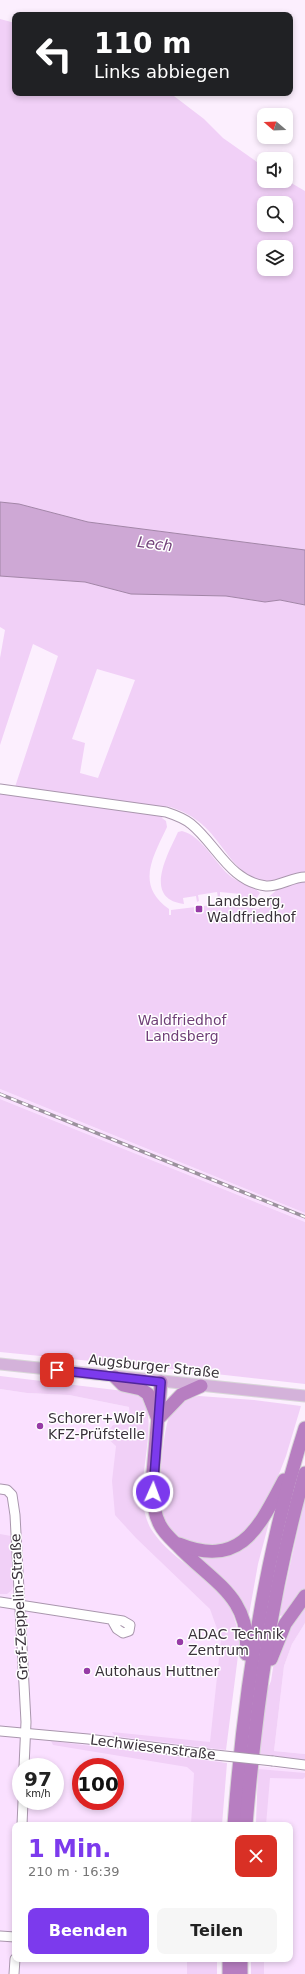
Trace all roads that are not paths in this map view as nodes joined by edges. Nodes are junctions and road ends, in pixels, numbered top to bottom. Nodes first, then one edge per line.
1 (0, 789) edge
2 (305, 877) edge
3 (0, 1364) edge
4 (115, 1377) junction
5 (161, 1382) junction
6 (201, 1386) junction
7 (305, 1396) edge
8 (158, 1419) junction
9 (305, 1428) edge
10 (295, 1460) junction
11 (305, 1473) edge
12 (0, 1489) edge
13 (175, 1543) junction
14 (305, 1596) edge
15 (0, 1602) edge
16 (18, 1605) junction
17 (112, 1620) dead end
18 (247, 1690) junction
19 (259, 1699) junction
20 (0, 1731) edge
21 (26, 1732) junction
22 (25, 1758) edge
23 (305, 1765) edge
24 (23, 1810) edge
25 (22, 1822) edge
26 (234, 1822) edge
27 (246, 1822) edge
28 (0, 1936) edge
29 (12, 1937) edge
30 (16, 1962) edge
31 (229, 1962) edge
32 (241, 1962) edge
33 (14, 1974) edge
34 (229, 1974) edge
35 (241, 1974) edge

1 - 2 street
3 - 4 main road, Augsburger Straße
4 - 5 main road, Augsburger Straße
4 - 8 highway
5 - 6 main road, Augsburger Straße
5 - 8 highway
6 - 7 main road, Augsburger Straße
6 - 8 highway
8 - 13 highway
9 - 10 highway
10 - 13 highway
10 - 18 highway
11 - 19 highway
12 - 16 street, Graf-Zeppelin-Straße
13 - 18 highway
14 - 19 highway
15 - 16 street
16 - 17 street
16 - 21 street, Graf-Zeppelin-Straße
18 - 26 highway
19 - 27 highway
20 - 21 street, Lechwiesenstraße
21 - 22 street, Graf-Zeppelin-Straße
21 - 23 street, Lechwiesenstraße, bridge
24 - 25 street
28 - 29 street
30 - 33 street
31 - 34 highway
32 - 35 highway

